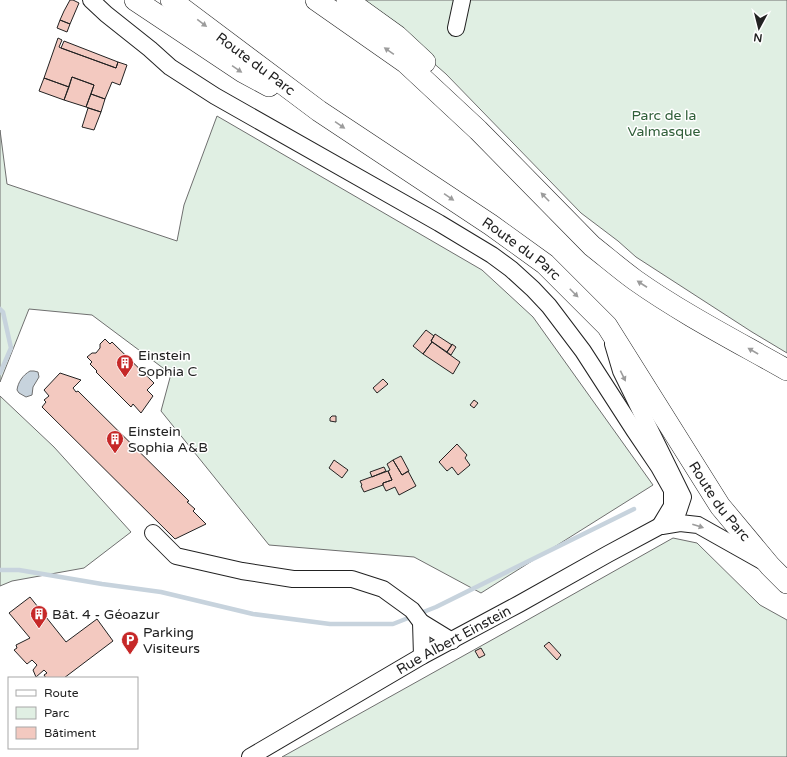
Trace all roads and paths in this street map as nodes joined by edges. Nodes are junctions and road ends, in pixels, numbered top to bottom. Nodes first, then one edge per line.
1 (91, 0) edge
2 (135, 0) edge
3 (171, 0) edge
4 (316, 0) edge
5 (347, 0) edge
6 (462, 0) edge
7 (456, 28) dead end
8 (319, 111) junction
9 (502, 154) junction
10 (607, 326) junction
11 (787, 370) edge
12 (660, 526) junction
13 (152, 533) dead end
14 (770, 566) junction
15 (787, 583) edge
16 (416, 616) junction
17 (452, 641) junction
18 (422, 656) junction
19 (250, 757) edge

1 - 12 street, Route du Parc
2 -> 8 main road
3 -> 8 main road, Route du Parc
9 -> 4 main road
5 - 9 main road
6 - 7 street
8 -> 10 main road, Route du Parc
11 -> 9 main road
10 -> 12 street
10 - 14 main road, Route du Parc
12 -> 14 street
12 - 17 street, Rue Albert Einstein
13 - 16 street
14 - 15 main road, Route du Parc
16 - 17 street
16 - 18 street
17 - 18 street, Rue Albert Einstein
18 - 19 street, Rue Albert Einstein

